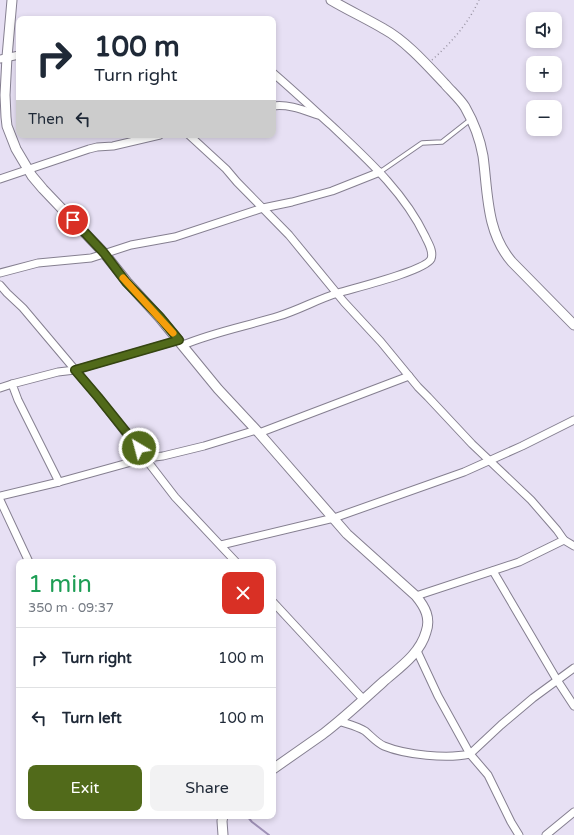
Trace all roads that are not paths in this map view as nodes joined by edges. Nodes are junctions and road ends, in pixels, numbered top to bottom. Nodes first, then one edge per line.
1 (12, 0) edge
2 (331, 0) edge
3 (16, 56) edge
4 (3, 58) edge
5 (276, 76) edge
6 (276, 106) edge
7 (322, 117) junction
8 (471, 120) junction
9 (147, 138) edge
10 (192, 138) edge
11 (28, 170) junction
12 (380, 172) junction
13 (0, 179) edge
14 (263, 208) junction
15 (104, 253) junction
16 (0, 273) edge
17 (0, 285) edge
18 (337, 293) junction
19 (574, 324) edge
20 (181, 343) junction
21 (75, 370) junction
22 (409, 376) junction
23 (12, 384) junction
24 (0, 388) edge
25 (574, 420) edge
26 (258, 432) junction
27 (146, 458) junction
28 (491, 461) junction
29 (59, 482) junction
30 (0, 496) edge
31 (0, 500) edge
32 (334, 518) junction
33 (564, 540) junction
34 (221, 545) junction
35 (574, 546) edge
36 (28, 559) edge
37 (233, 559) edge
38 (493, 571) junction
39 (416, 596) junction
40 (276, 605) edge
41 (417, 650) junction
42 (574, 668) edge
43 (556, 680) junction
44 (363, 700) junction
45 (574, 706) edge
46 (339, 721) junction
47 (470, 754) junction
48 (276, 767) edge
49 (574, 812) edge
50 (222, 819) edge
51 (223, 835) edge
52 (519, 835) edge
53 (546, 835) edge

1 - 4 street
2 - 8 street
3 - 4 street
4 - 11 street
5 - 7 street
6 - 7 street
7 - 12 street
8 - 12 lane
8 - 19 street
9 - 11 street
10 - 14 street
11 - 13 street
11 - 15 street
12 - 14 street
12 - 18 street
14 - 15 street
14 - 18 street
15 - 16 street
15 - 20 street
17 - 21 street
18 - 20 street
18 - 22 street
20 - 21 street
20 - 26 street
21 - 23 street
21 - 27 street
22 - 26 street
22 - 28 street
23 - 24 street
23 - 29 street
25 - 28 street
26 - 27 street
26 - 32 street
27 - 29 street
27 - 34 street
28 - 32 street
28 - 33 street
29 - 30 street
31 - 36 street
32 - 34 street
32 - 39 street
33 - 35 street
33 - 38 street
34 - 37 street
38 - 39 street
38 - 43 street
39 - 41 street
40 - 44 street
41 - 44 street
41 - 47 street
42 - 43 street
43 - 45 street
43 - 47 street
44 - 46 street
46 - 47 street
46 - 48 street
47 - 52 street
49 - 53 street
50 - 51 street

